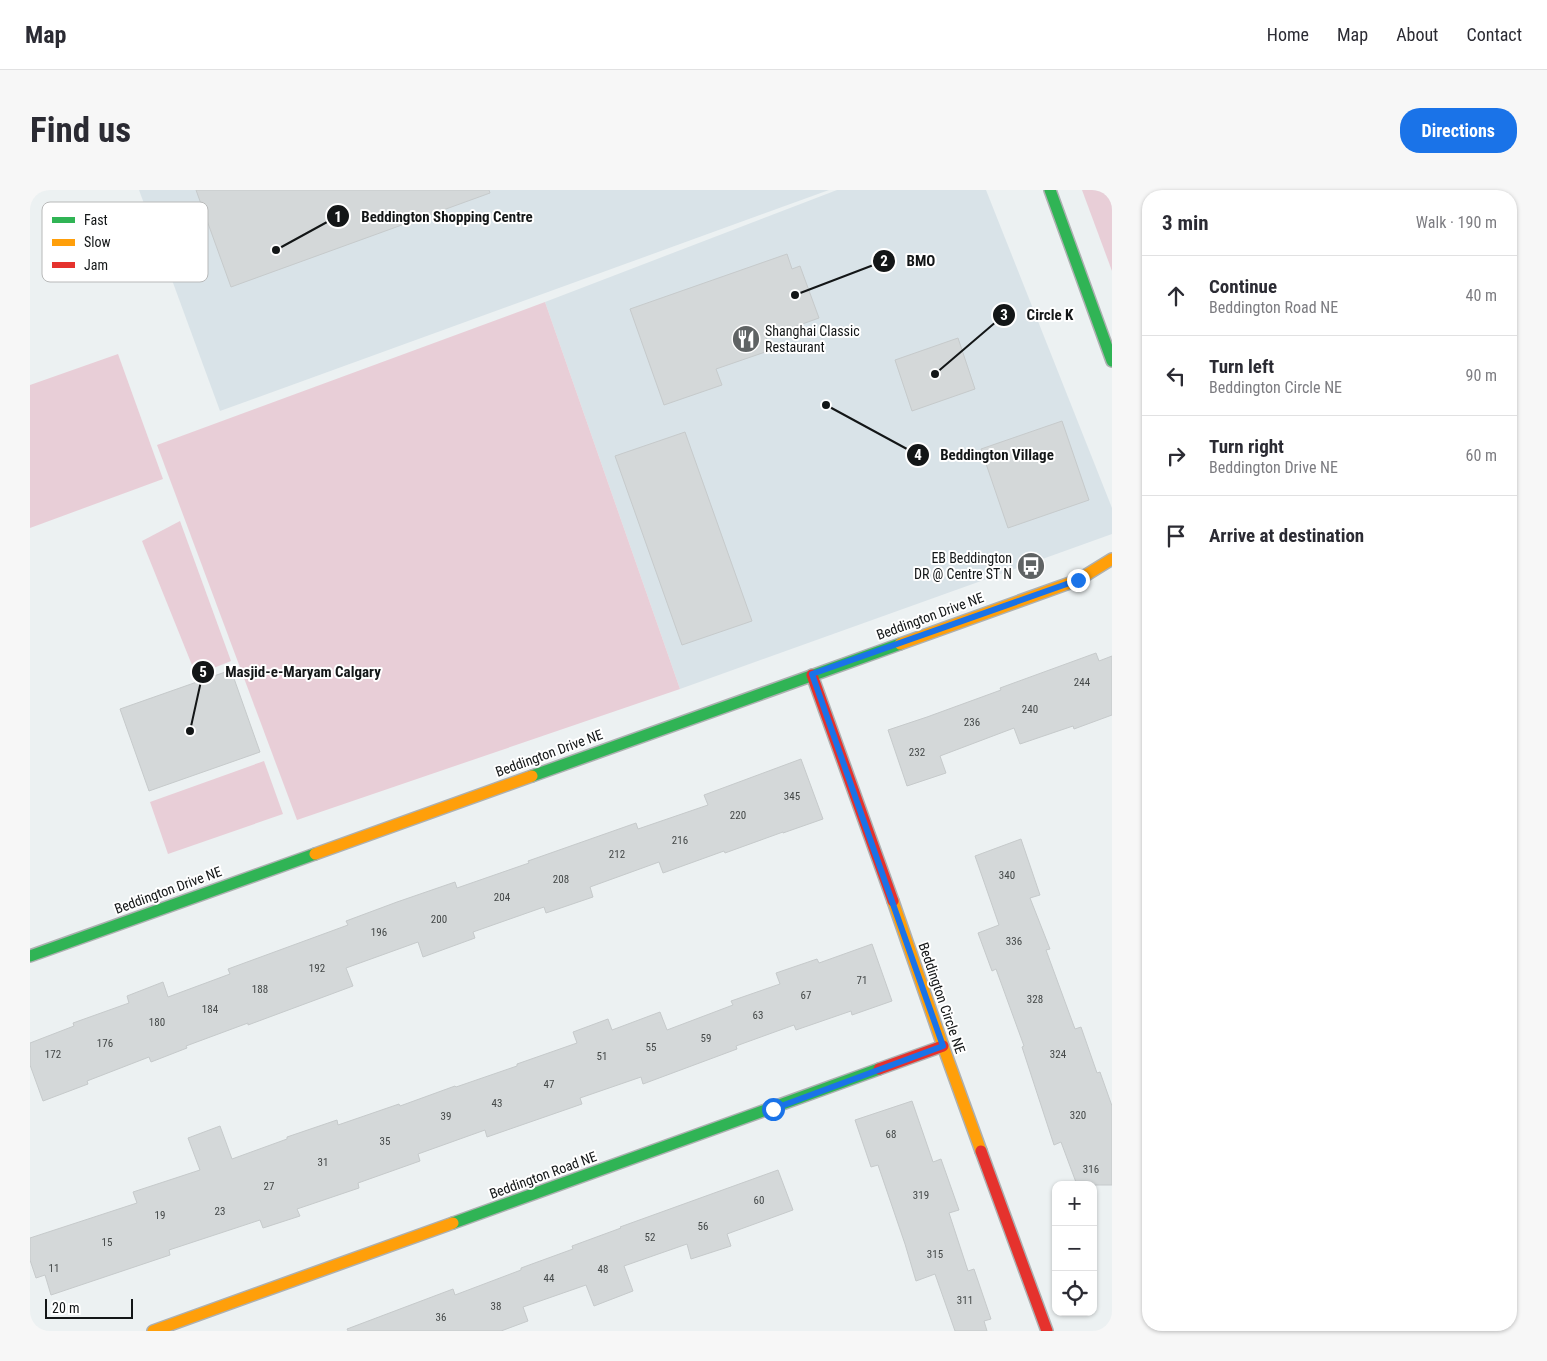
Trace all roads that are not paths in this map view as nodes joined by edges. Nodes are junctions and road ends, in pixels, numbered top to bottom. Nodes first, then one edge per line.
1 (1050, 190) edge
2 (1112, 361) edge
3 (1112, 559) edge
4 (1104, 577) dead end
5 (1078, 580) junction
6 (812, 674) junction
7 (30, 956) edge
8 (943, 1046) junction
9 (153, 1331) edge
10 (1047, 1331) edge

1 - 2 street
3 - 5 street, Beddington Drive NE
4 - 5 street, Beddington Drive NE
5 - 6 street, Beddington Drive NE
6 - 7 street, Beddington Drive NE
6 - 8 street, Beddington Circle NE
8 - 9 street, Beddington Road NE
8 - 10 street, Beddington Circle NE

